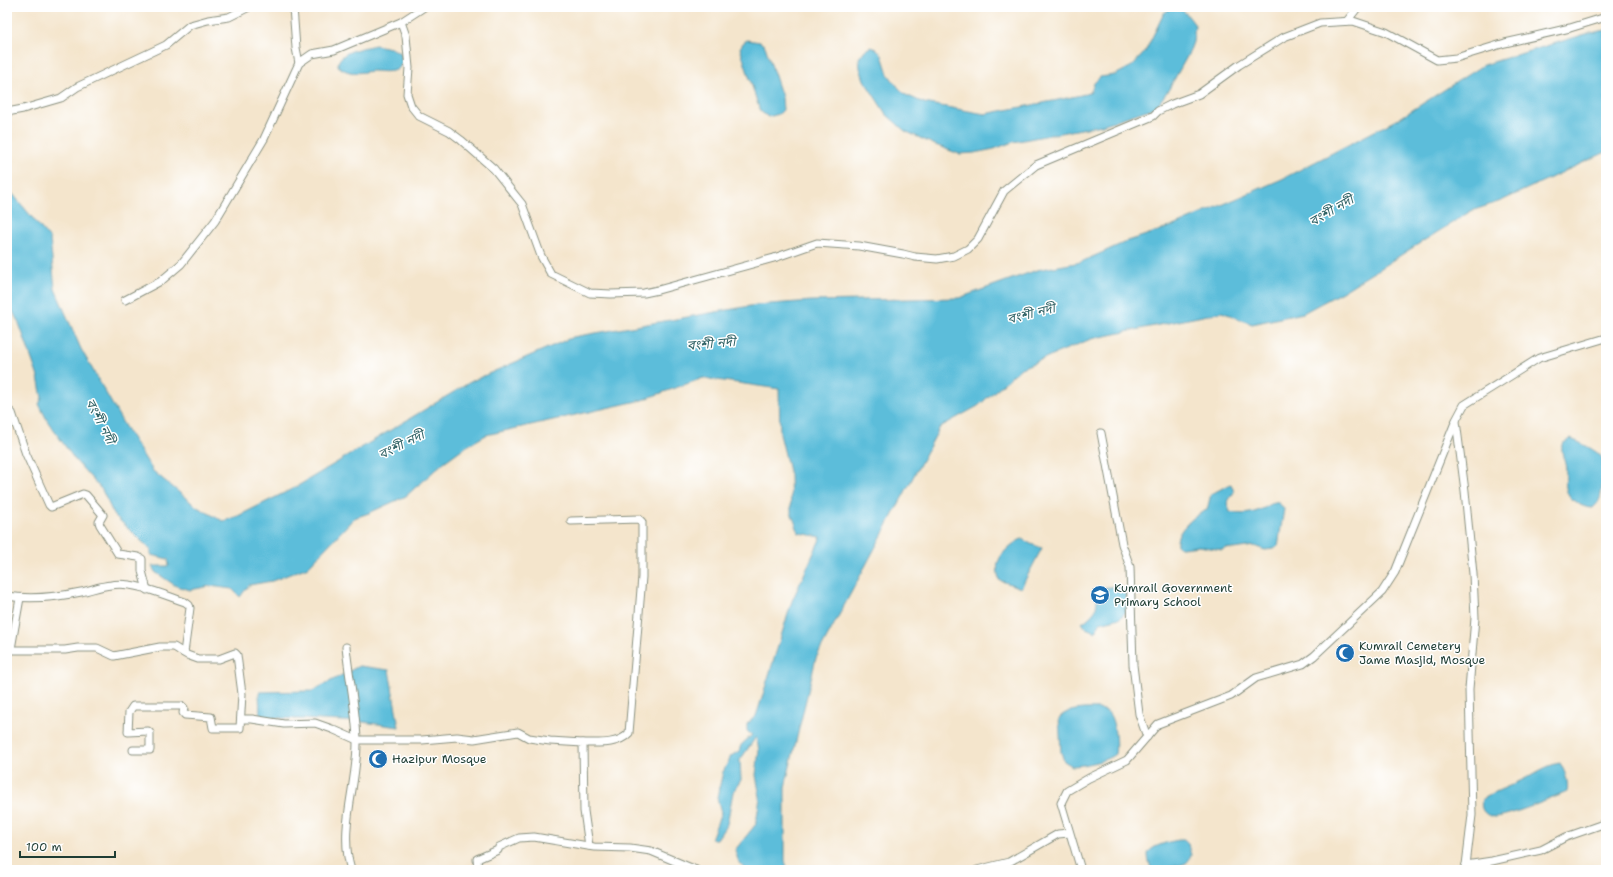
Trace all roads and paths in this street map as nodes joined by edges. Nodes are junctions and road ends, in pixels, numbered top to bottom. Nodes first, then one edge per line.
1 (249, 7) edge
2 (293, 7) edge
3 (424, 7) edge
4 (1358, 7) edge
5 (1606, 17) edge
6 (1346, 21) junction
7 (402, 22) junction
8 (299, 63) junction
9 (7, 112) edge
10 (125, 300) dead end
11 (1606, 338) edge
12 (7, 409) edge
13 (1456, 420) junction
14 (1101, 433) dead end
15 (571, 521) dead end
16 (147, 590) junction
17 (7, 596) edge
18 (20, 598) junction
19 (346, 646) dead end
20 (9, 649) edge
21 (184, 653) junction
22 (241, 719) junction
23 (1147, 737) junction
24 (357, 740) junction
25 (583, 743) junction
26 (133, 750) dead end
27 (1606, 823) edge
28 (1069, 833) junction
29 (589, 846) junction
30 (1464, 867) edge
31 (351, 870) edge
32 (478, 870) edge
33 (696, 870) edge
34 (977, 870) edge
35 (1081, 870) edge

1 - 9 street
2 - 8 street
3 - 7 street
4 - 6 street
5 - 6 street
6 - 7 street
7 - 8 street
8 - 10 street
11 - 13 street
12 - 16 street
13 - 23 street
13 - 30 street
14 - 23 street
15 - 25 street
16 - 18 street
16 - 21 street
17 - 18 street
18 - 20 street
19 - 24 street
20 - 21 street
21 - 22 street
22 - 24 street
22 - 26 street
23 - 28 street
24 - 25 street
24 - 31 street
25 - 29 street
27 - 30 street
28 - 34 street
28 - 35 street
29 - 32 street
29 - 33 street

